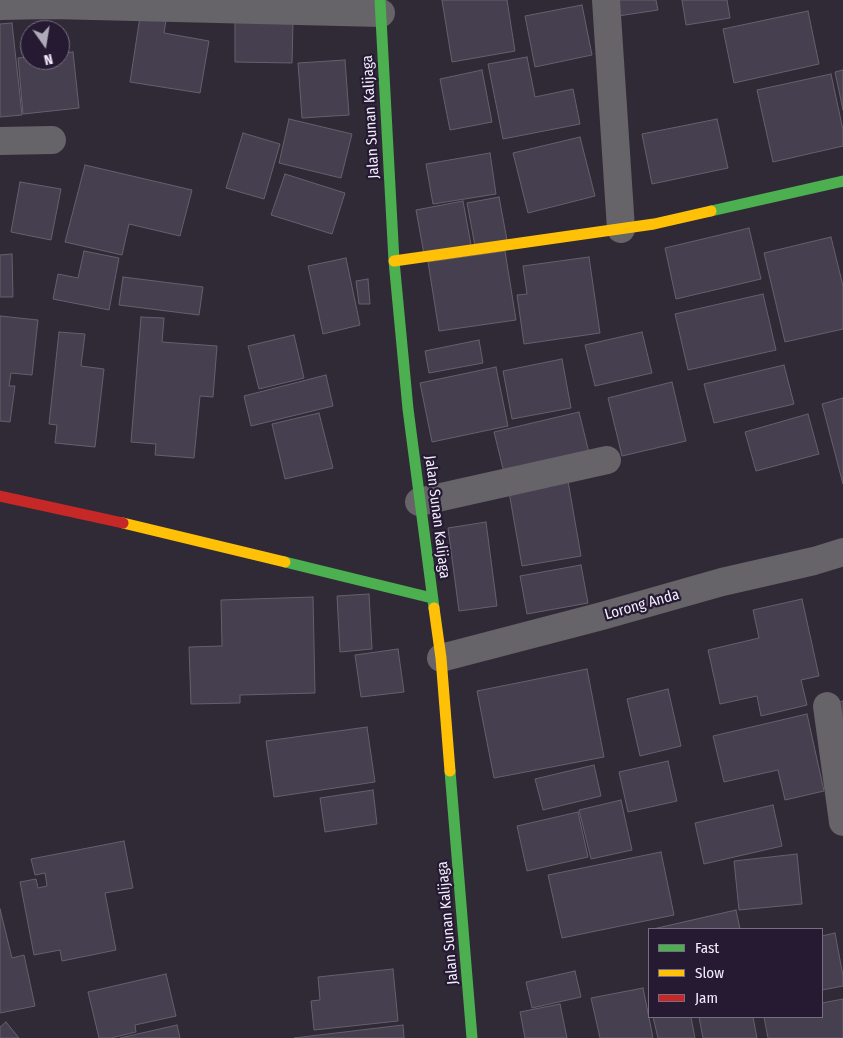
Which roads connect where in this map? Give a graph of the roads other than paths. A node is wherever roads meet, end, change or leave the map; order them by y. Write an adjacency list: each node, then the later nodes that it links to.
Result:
1 (606, 0): 7 (street)
2 (0, 6): 3 (street)
3 (380, 7): 8 (street, Jalan Sunan Kalijaga)
4 (52, 140): 5 (street)
5 (0, 141)
6 (843, 181): 7 (street)
7 (621, 229): 8 (street)
8 (394, 261): 11 (street, Jalan Sunan Kalijaga)
9 (607, 460): 11 (street)
10 (0, 496): 13 (street)
11 (419, 502): 13 (street, Jalan Sunan Kalijaga)
12 (843, 552): 14 (street, Lorong Anda)
13 (432, 598): 14 (street, Jalan Sunan Kalijaga)
14 (441, 658): 17 (street, Jalan Sunan Kalijaga)
15 (828, 706): 16 (street)
16 (843, 822)
17 (472, 1038)

